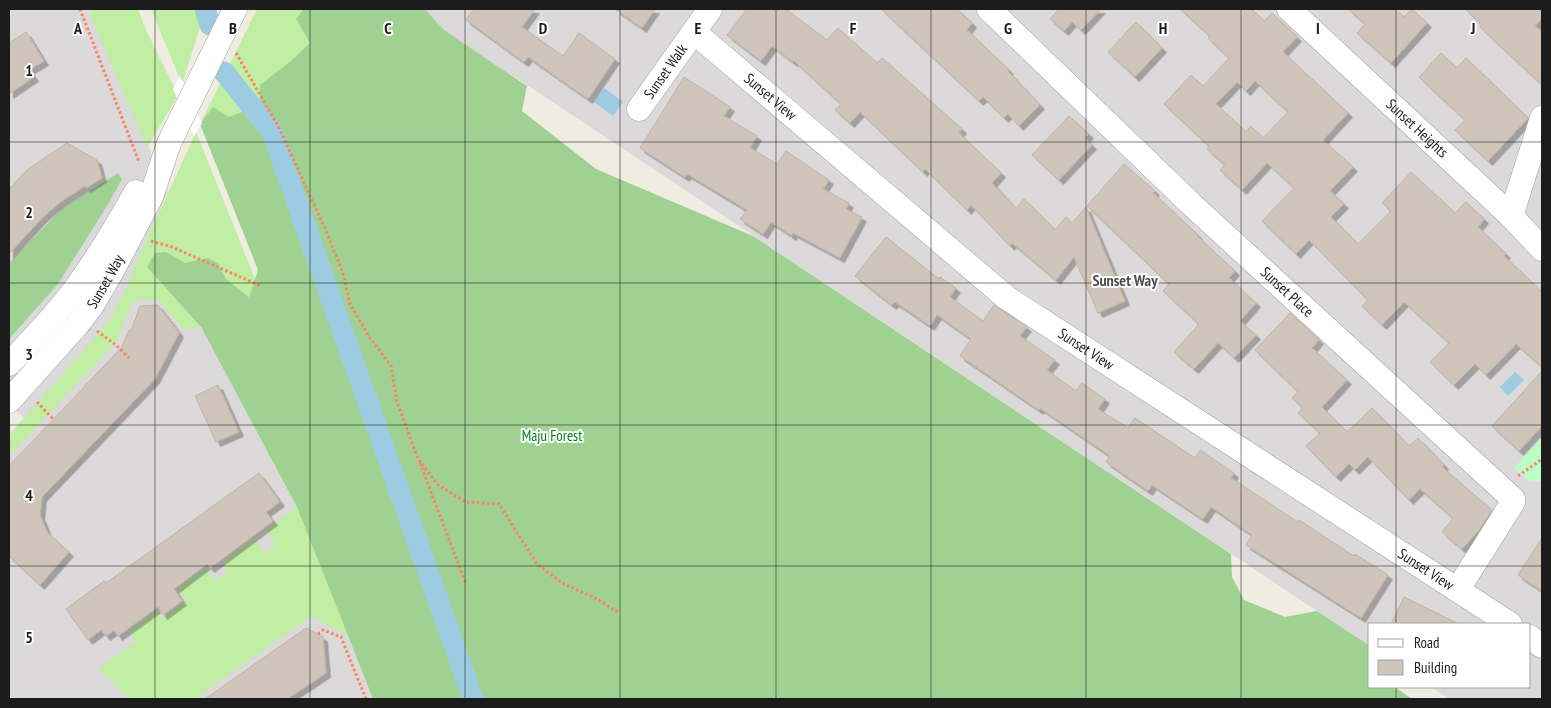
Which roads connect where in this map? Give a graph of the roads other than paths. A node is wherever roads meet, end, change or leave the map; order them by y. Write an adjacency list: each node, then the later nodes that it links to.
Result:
1 (235, 9): 8 (street, Sunset Way)
2 (710, 9): 5 (street, Sunset Walk)
3 (989, 9): 13 (street, Sunset Place)
4 (1289, 9): 9 (street, Sunset Heights)
5 (694, 32): 6 (street, Sunset Walk); 13 (street, Sunset View)
6 (639, 109)
7 (1542, 118): 9 (street)
8 (169, 143): 11 (street, Sunset Way); 12 (street, Sunset Way)
9 (1510, 216): 10 (street, Sunset Heights)
10 (1542, 249)
11 (9, 364)
12 (9, 401)
13 (1458, 589): 14 (street, Sunset View)
14 (1509, 623)
15 (1531, 638): 16 (street)
16 (1542, 646)

